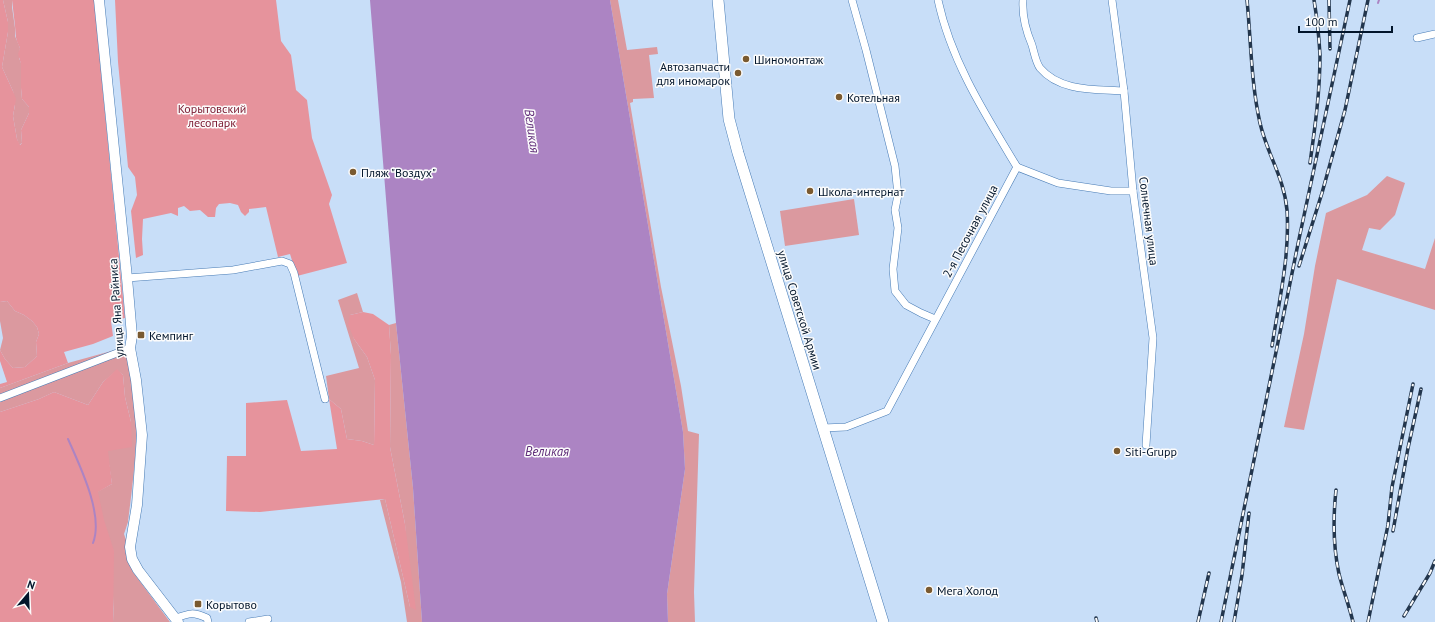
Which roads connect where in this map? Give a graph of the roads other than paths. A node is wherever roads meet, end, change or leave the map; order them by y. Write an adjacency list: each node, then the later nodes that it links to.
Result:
1 (99, 0): 12 (street, улица Яна Райниса)
2 (718, 0): 17 (main road, улица Советской Армии)
3 (852, 0): 13 (street)
4 (938, 0): 10 (street)
5 (1023, 0): 9 (street)
6 (1112, 0): 9 (street, Солнечная улица)
7 (1435, 34): 8 (street)
8 (1417, 38)
9 (1124, 91): 11 (street, Солнечная улица)
10 (1017, 167): 11 (street); 13 (street, 2-я Песочная улица)
11 (1133, 191): 18 (street, Солнечная улица)
12 (127, 278): 14 (street, улица Яна Райниса); 16 (street)
13 (935, 319): 17 (street, 2-я Песочная улица)
14 (130, 348): 15 (street); 20 (street, улица Яна Райниса)
15 (0, 398)
16 (325, 399)
17 (823, 428): 23 (main road, улица Советской Армии)
18 (1146, 445)
19 (268, 619): 22 (street)
20 (177, 620): 21 (street)
21 (208, 622)
22 (249, 622)
23 (883, 622)

